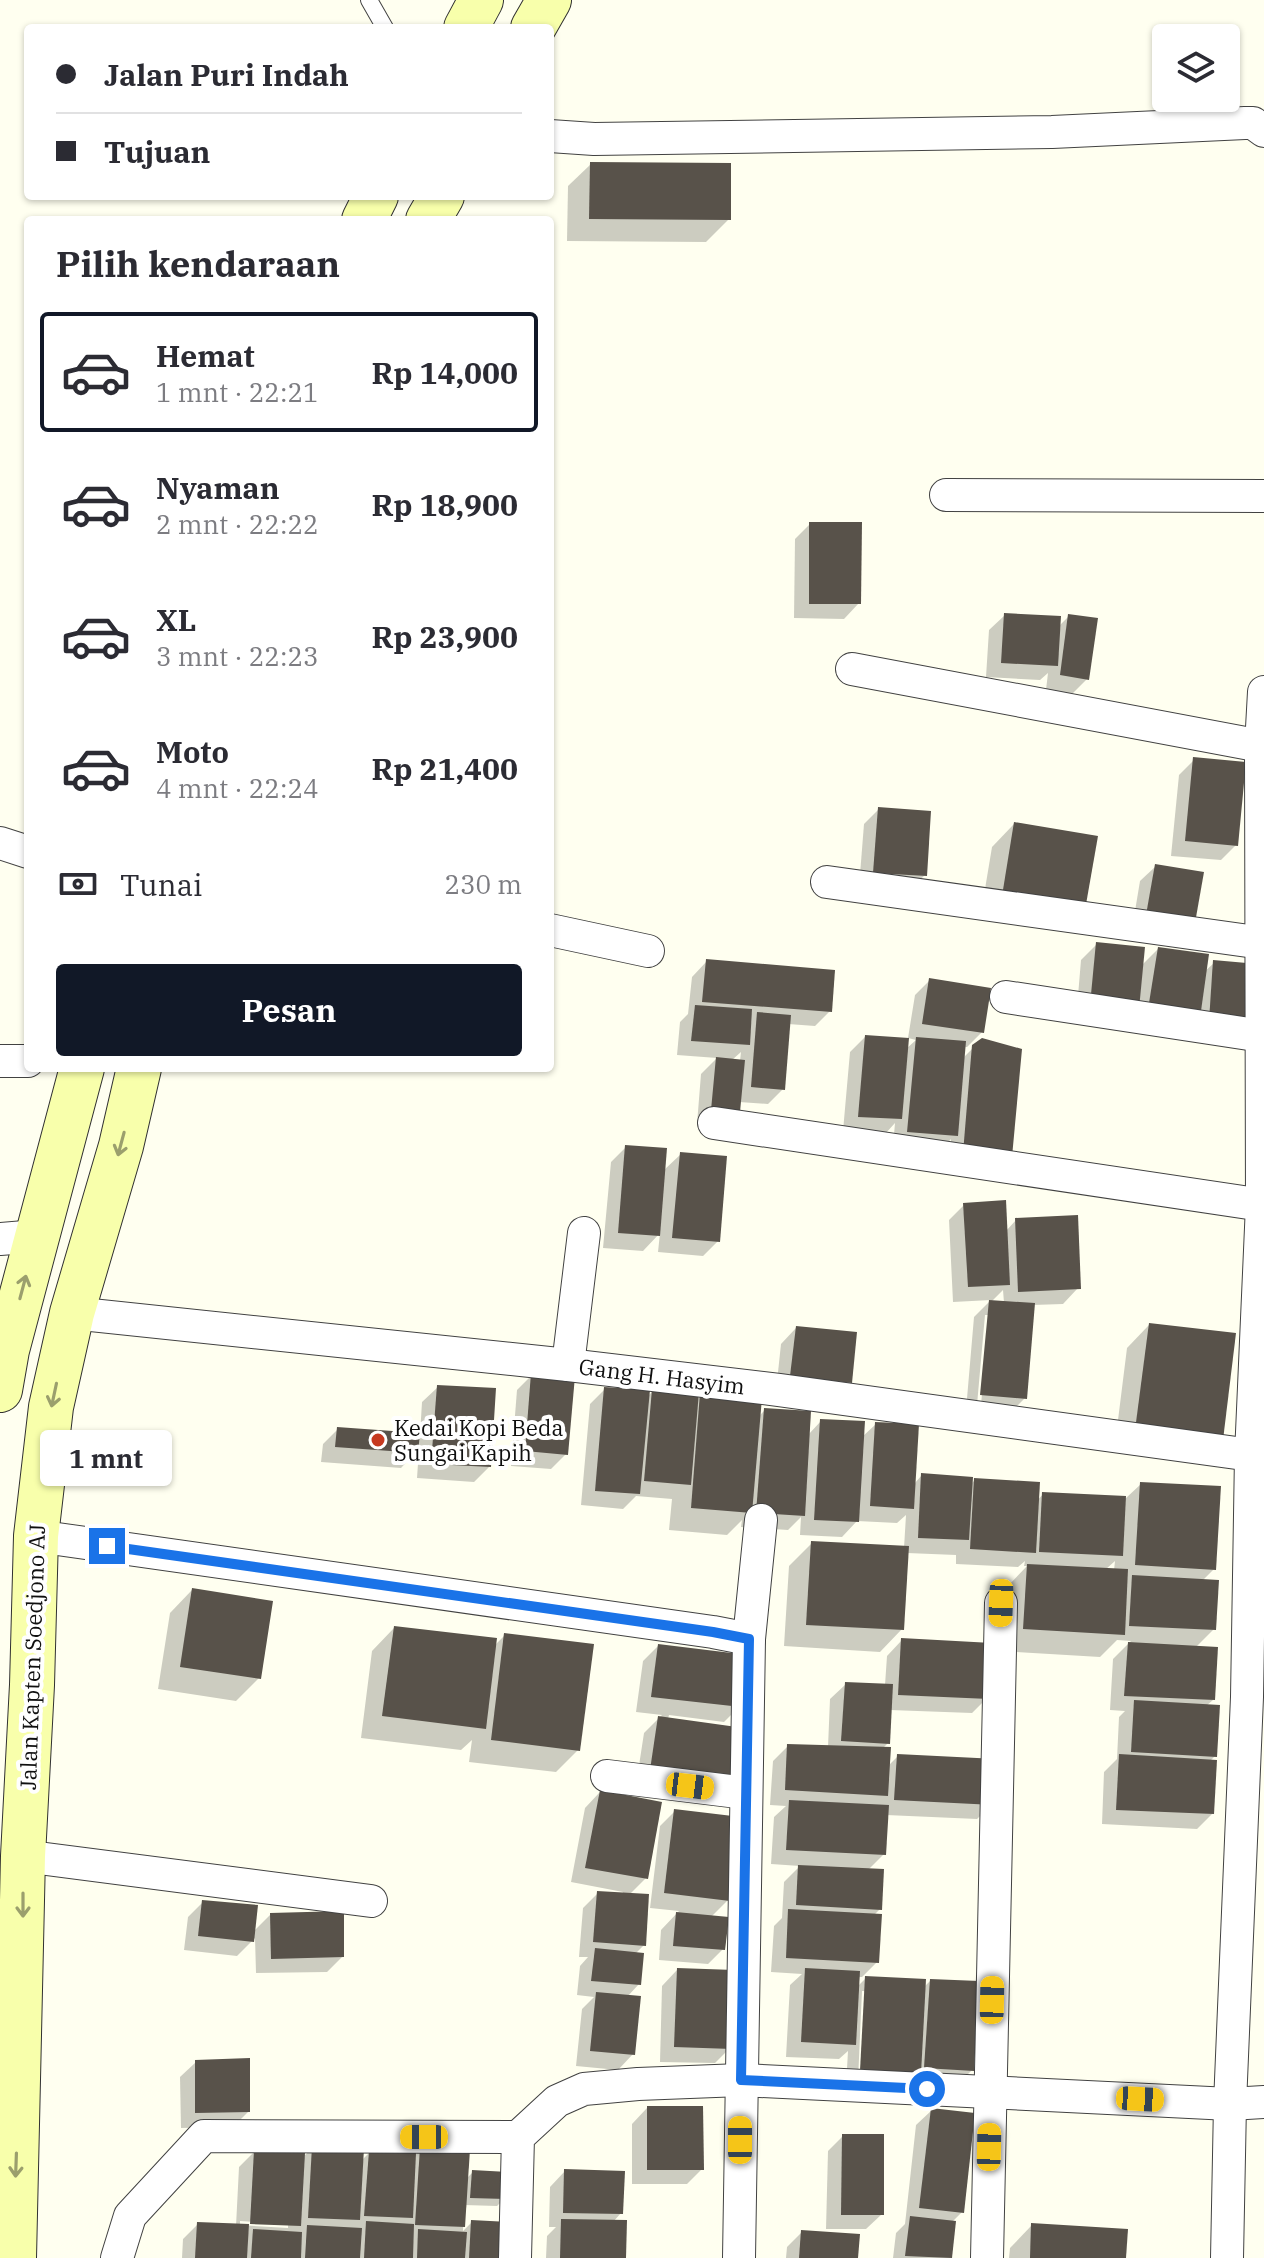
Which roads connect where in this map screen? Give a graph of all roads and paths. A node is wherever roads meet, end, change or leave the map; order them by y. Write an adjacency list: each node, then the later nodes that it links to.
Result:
1 (369, 0): 4 (lane)
2 (481, 0): 5 (main road)
3 (549, 0): 6 (main road)
4 (383, 24)
5 (468, 24)
6 (535, 24)
7 (1264, 131): 8 (street)
8 (554, 136)
9 (946, 495): 10 (street)
10 (1264, 496)
11 (852, 669): 13 (street)
12 (1264, 692): 13 (street)
13 (1261, 746): 18 (street)
14 (0, 843): 15 (street)
15 (24, 851)
16 (827, 882): 18 (street)
17 (554, 931): 19 (street)
18 (1262, 943): 21 (street)
19 (648, 951)
20 (1006, 997): 21 (street)
21 (1262, 1036): 27 (street)
22 (0, 1061): 23 (street)
23 (24, 1061)
24 (80, 1072): 29 (main road)
25 (138, 1072): 30 (main road, Jalan Kapten Soedjono AJ, one-way to 30)
26 (714, 1123): 27 (street)
27 (1262, 1205): 33 (street)
28 (584, 1233): 31 (street)
29 (18, 1238): 32 (main road, one-way to 29)
30 (72, 1313): 31 (street, Gang H. Hasyim); 35 (main road, Jalan Kapten Soedjono AJ, one-way to 35)
31 (568, 1365): 33 (street, Gang H. Hasyim)
32 (0, 1390)
33 (1251, 1455): 38 (street)
34 (761, 1520): 37 (street)
35 (36, 1536): 37 (street); 42 (main road, Jalan Kapten Soedjono AJ)
36 (1001, 1603): 45 (street)
37 (749, 1639): 40 (street)
38 (1255, 1698): 41 (street)
39 (607, 1776): 40 (street)
40 (746, 1793): 44 (street)
41 (1253, 1822): 47 (street)
42 (23, 1856): 43 (street); 49 (main road, Jalan Kapten Soedjono AJ, one-way to 49)
43 (371, 1901)
44 (741, 2080): 45 (street); 48 (street); 52 (street)
45 (990, 2092): 47 (street); 53 (street)
46 (1264, 2102): 47 (street)
47 (1230, 2104): 54 (street)
48 (518, 2137): 50 (street); 51 (street)
49 (14, 2258)
50 (117, 2258)
51 (515, 2258)
52 (739, 2258)
53 (987, 2258)
54 (1227, 2258)

